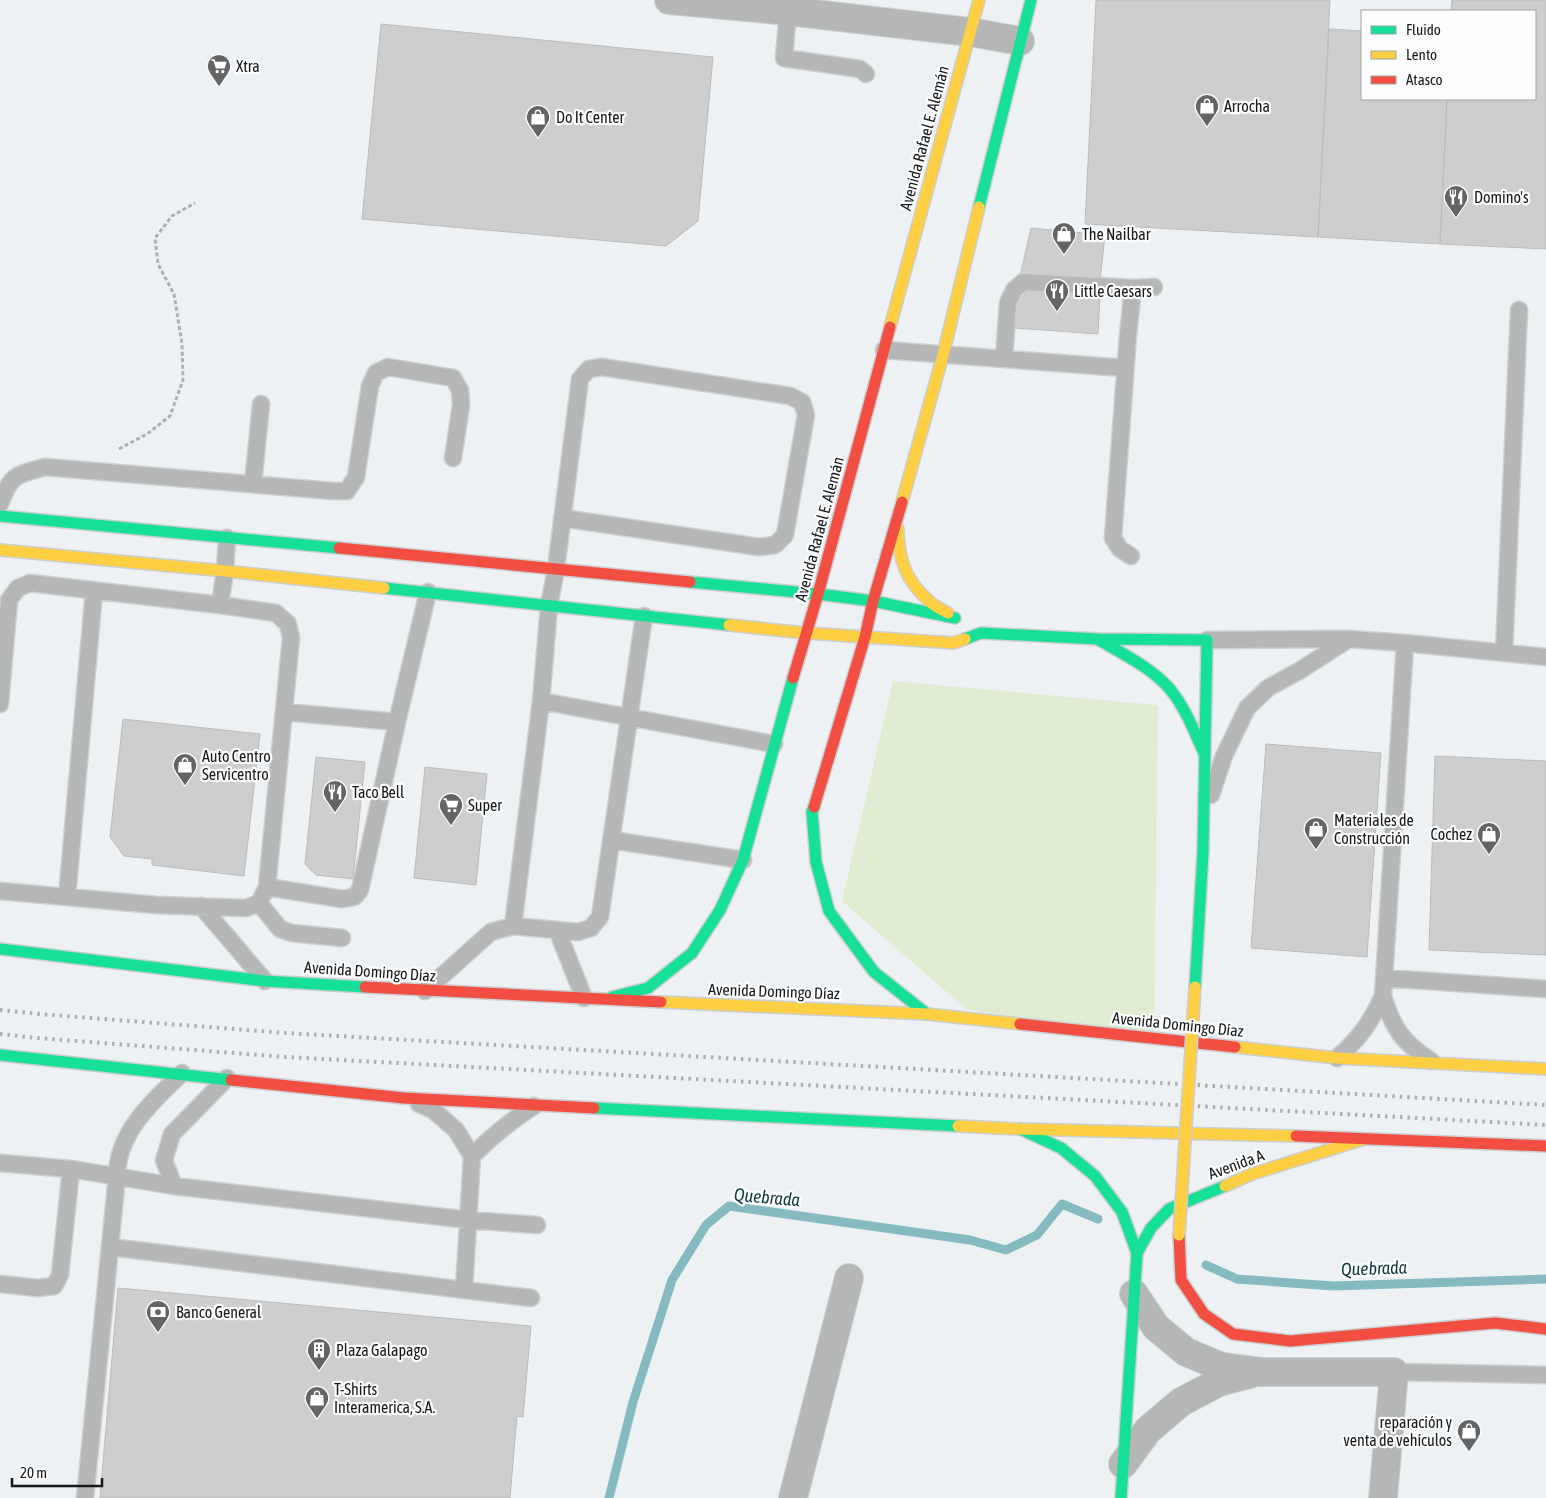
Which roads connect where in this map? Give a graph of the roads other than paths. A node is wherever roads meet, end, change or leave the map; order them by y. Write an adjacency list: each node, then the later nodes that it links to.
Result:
1 (669, 0): 4 (street)
2 (979, 0): 5 (main road, Avenida Rafael E. Alemán)
3 (1031, 0): 6 (main road)
4 (788, 11): 5 (street); 7 (lane)
5 (970, 32): 6 (street); 11 (main road, Avenida Rafael E. Alemán)
6 (1020, 41): 12 (main road)
7 (866, 74)
8 (1154, 287): 9 (lane)
9 (1133, 288): 13 (lane); 14 (lane)
10 (1519, 310): 42 (lane)
11 (884, 350): 12 (lane); 29 (main road, Avenida Rafael E. Alemán)
12 (943, 355): 13 (lane); 19 (main road)
13 (1004, 359): 14 (lane)
14 (1126, 368): 24 (lane)
15 (262, 404): 17 (lane)
16 (452, 458): 17 (lane)
17 (253, 484): 18 (lane)
18 (0, 504)
19 (899, 514): 30 (main road); 34 (main road)
20 (0, 516): 22 (main road)
21 (562, 518): 21 (lane); 25 (lane)
22 (227, 538): 25 (main road); 26 (lane)
23 (0, 550): 26 (main road)
24 (1131, 556)
25 (556, 569): 29 (main road); 32 (lane)
26 (225, 571): 28 (main road); 31 (lane)
27 (94, 591): 31 (lane); 45 (lane); 56 (lane)
28 (428, 592): 32 (main road); 48 (lane)
29 (818, 594): 30 (main road); 36 (main road, Avenida Rafael E. Alemán)
30 (873, 601): 34 (main road); 37 (main road)
31 (220, 605): 46 (lane)
32 (549, 606): 33 (main road); 44 (lane)
33 (644, 616): 36 (main road); 47 (lane)
34 (955, 618): 35 (main road)
35 (982, 632): 37 (main road); 38 (main road)
36 (806, 633): 37 (main road); 49 (main road, Avenida Rafael E. Alemán)
37 (865, 637): 69 (main road)
38 (1098, 639): 40 (main road); 50 (main road)
39 (1349, 639): 40 (lane); 41 (lane); 51 (lane)
40 (1207, 640): 50 (main road)
41 (1405, 643): 42 (lane); 63 (lane)
42 (1504, 653): 43 (lane)
43 (1546, 657)
44 (542, 701): 47 (lane); 59 (lane)
45 (0, 704)
46 (284, 712): 48 (lane); 54 (lane)
47 (629, 717): 49 (lane); 52 (lane)
48 (397, 722): 54 (lane)
49 (774, 744): 53 (main road, Avenida Rafael E. Alemán)
50 (1204, 753): 51 (main road)
51 (1204, 819): 95 (main road, bridge)
52 (611, 840): 53 (lane); 60 (lane)
53 (743, 860): 68 (main road, Avenida Rafael E. Alemán)
54 (267, 887): 57 (lane)
55 (0, 891): 56 (lane)
56 (67, 896): 58 (lane)
57 (259, 903): 58 (lane); 61 (lane)
58 (201, 906): 64 (lane)
59 (513, 926): 60 (lane); 66 (lane)
60 (557, 930): 68 (lane)
61 (342, 938)
62 (0, 949): 64 (main road, Avenida Domingo Díaz)
63 (1384, 978): 65 (lane); 67 (lane)
64 (265, 981): 66 (main road, Avenida Domingo Díaz)
65 (1546, 989)
66 (425, 992): 68 (main road, Avenida Domingo Díaz)
67 (1383, 996): 71 (lane); 72 (lane)
68 (591, 999): 69 (main road, Avenida Domingo Díaz)
69 (926, 1014): 71 (main road, Avenida Domingo Díaz)
70 (0, 1056): 74 (main road)
71 (1337, 1058): 72 (main road, Avenida Domingo Díaz)
72 (1433, 1062): 73 (main road, Avenida Domingo Díaz)
73 (1546, 1068)
74 (182, 1073): 75 (main road); 84 (lane)
75 (227, 1078): 76 (main road); 85 (lane)
76 (404, 1098): 77 (main road); 81 (lane)
77 (538, 1104): 78 (main road); 81 (lane)
78 (1020, 1129): 79 (main road); 89 (main road, Avenida A)
79 (1368, 1138): 80 (main road); 89 (main road, Avenida A)
80 (1546, 1146)
81 (472, 1156): 86 (lane)
82 (0, 1163): 83 (lane)
83 (71, 1169): 84 (lane); 91 (lane)
84 (117, 1176): 85 (lane); 88 (lane)
85 (174, 1186): 86 (lane)
86 (469, 1220): 87 (lane); 92 (lane)
87 (537, 1225)
88 (110, 1247): 92 (lane); 100 (lane)
89 (1137, 1253): 93 (main road, Avenida A)
90 (849, 1278): 101 (street)
91 (0, 1284)
92 (464, 1290): 94 (lane)
93 (1134, 1294): 96 (street); 99 (main road, Avenida A)
94 (531, 1298)
95 (1546, 1329)
96 (1261, 1372): 97 (street); 99 (street)
97 (1394, 1372): 98 (lane); 103 (street)
98 (1546, 1375)
99 (1123, 1464): 102 (main road, Avenida A)
100 (85, 1498)
101 (793, 1498)
102 (1121, 1498)
103 (1382, 1498)

